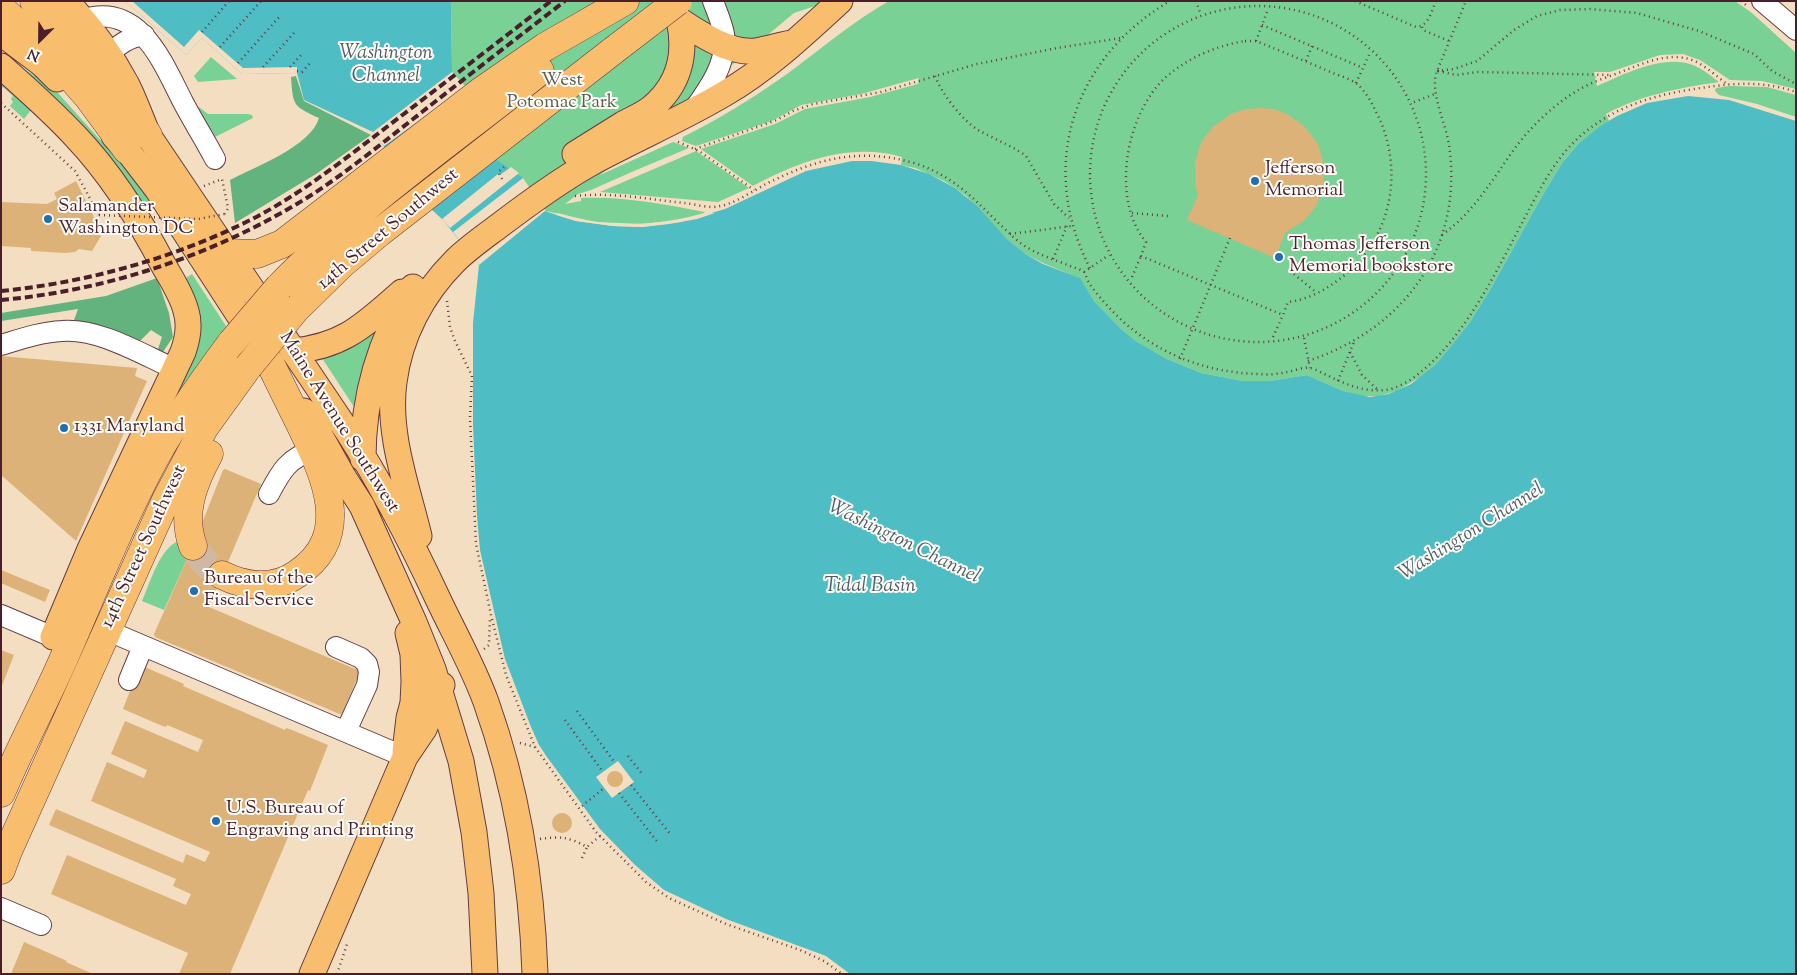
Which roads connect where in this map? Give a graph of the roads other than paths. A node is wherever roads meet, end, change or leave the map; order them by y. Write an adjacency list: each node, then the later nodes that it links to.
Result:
1 (34, 1): 21 (highway)
2 (66, 1): 10 (main road, Maine Avenue Southwest)
3 (626, 1): 23 (highway)
4 (713, 1): 15 (street)
5 (840, 1): 14 (main road)
6 (1762, 1): 11 (street)
7 (1, 8): 21 (highway)
8 (679, 11): 15 (main road); 24 (main road); 29 (highway, 14th Street Southwest, bridge)
9 (107, 15): 10 (street); 13 (street); 17 (street)
10 (82, 20): 17 (main road, Maine Avenue Southwest)
11 (1796, 30)
12 (1, 33): 19 (main road, Maine Avenue Southwest)
13 (144, 35): 17 (street); 22 (street)
14 (796, 42): 15 (main road); 20 (main road)
15 (724, 44): 20 (street)
16 (1, 46): 19 (main road)
17 (114, 50): 21 (main road, Maine Avenue Southwest)
18 (1, 66): 30 (main road)
19 (76, 97): 21 (main road, Maine Avenue Southwest)
20 (691, 113): 24 (main road)
21 (138, 142): 26 (main road, Maine Avenue Southwest); 29 (main road, Maine Avenue Southwest)
22 (215, 159)
23 (397, 169): 26 (highway); 48 (highway, 14th Street Southwest, bridge)
24 (534, 191): 25 (main road)
25 (463, 246): 27 (main road); 37 (main road)
26 (227, 253): 29 (main road, Maine Avenue Southwest)
27 (419, 278): 29 (main road); 32 (main road)
28 (1, 345): 30 (street)
29 (271, 360): 31 (highway); 32 (main road, Maine Avenue Southwest); 34 (main road, Maine Avenue Southwest); 35 (highway); 40 (highway, 14th Street Southwest)
30 (175, 369): 42 (main road)
31 (314, 451): 33 (street); 36 (highway)
32 (363, 454): 34 (main road); 37 (main road, Maine Avenue Southwest)
33 (269, 494)
34 (362, 506): 38 (main road, Maine Avenue Southwest)
35 (193, 546)
36 (222, 575)
37 (429, 580): 41 (main road, Maine Avenue Southwest)
38 (400, 591): 46 (main road, Maine Avenue Southwest); 49 (main road)
39 (1, 616): 42 (street)
40 (106, 630): 43 (street); 51 (highway, 14th Street Southwest)
41 (453, 630): 46 (main road); 56 (main road, Maine Avenue Southwest)
42 (53, 637): 48 (highway)
43 (143, 646): 45 (street); 47 (street)
44 (336, 647): 47 (street)
45 (128, 680)
46 (440, 691): 49 (main road); 55 (main road, Maine Avenue Southwest)
47 (346, 732): 49 (street)
48 (18, 752): 50 (highway, 14th Street Southwest)
49 (405, 757): 54 (main road)
50 (1, 793)
51 (1, 870)
52 (1, 908): 53 (street)
53 (41, 925)
54 (312, 974)
55 (485, 974)
56 (535, 974)

